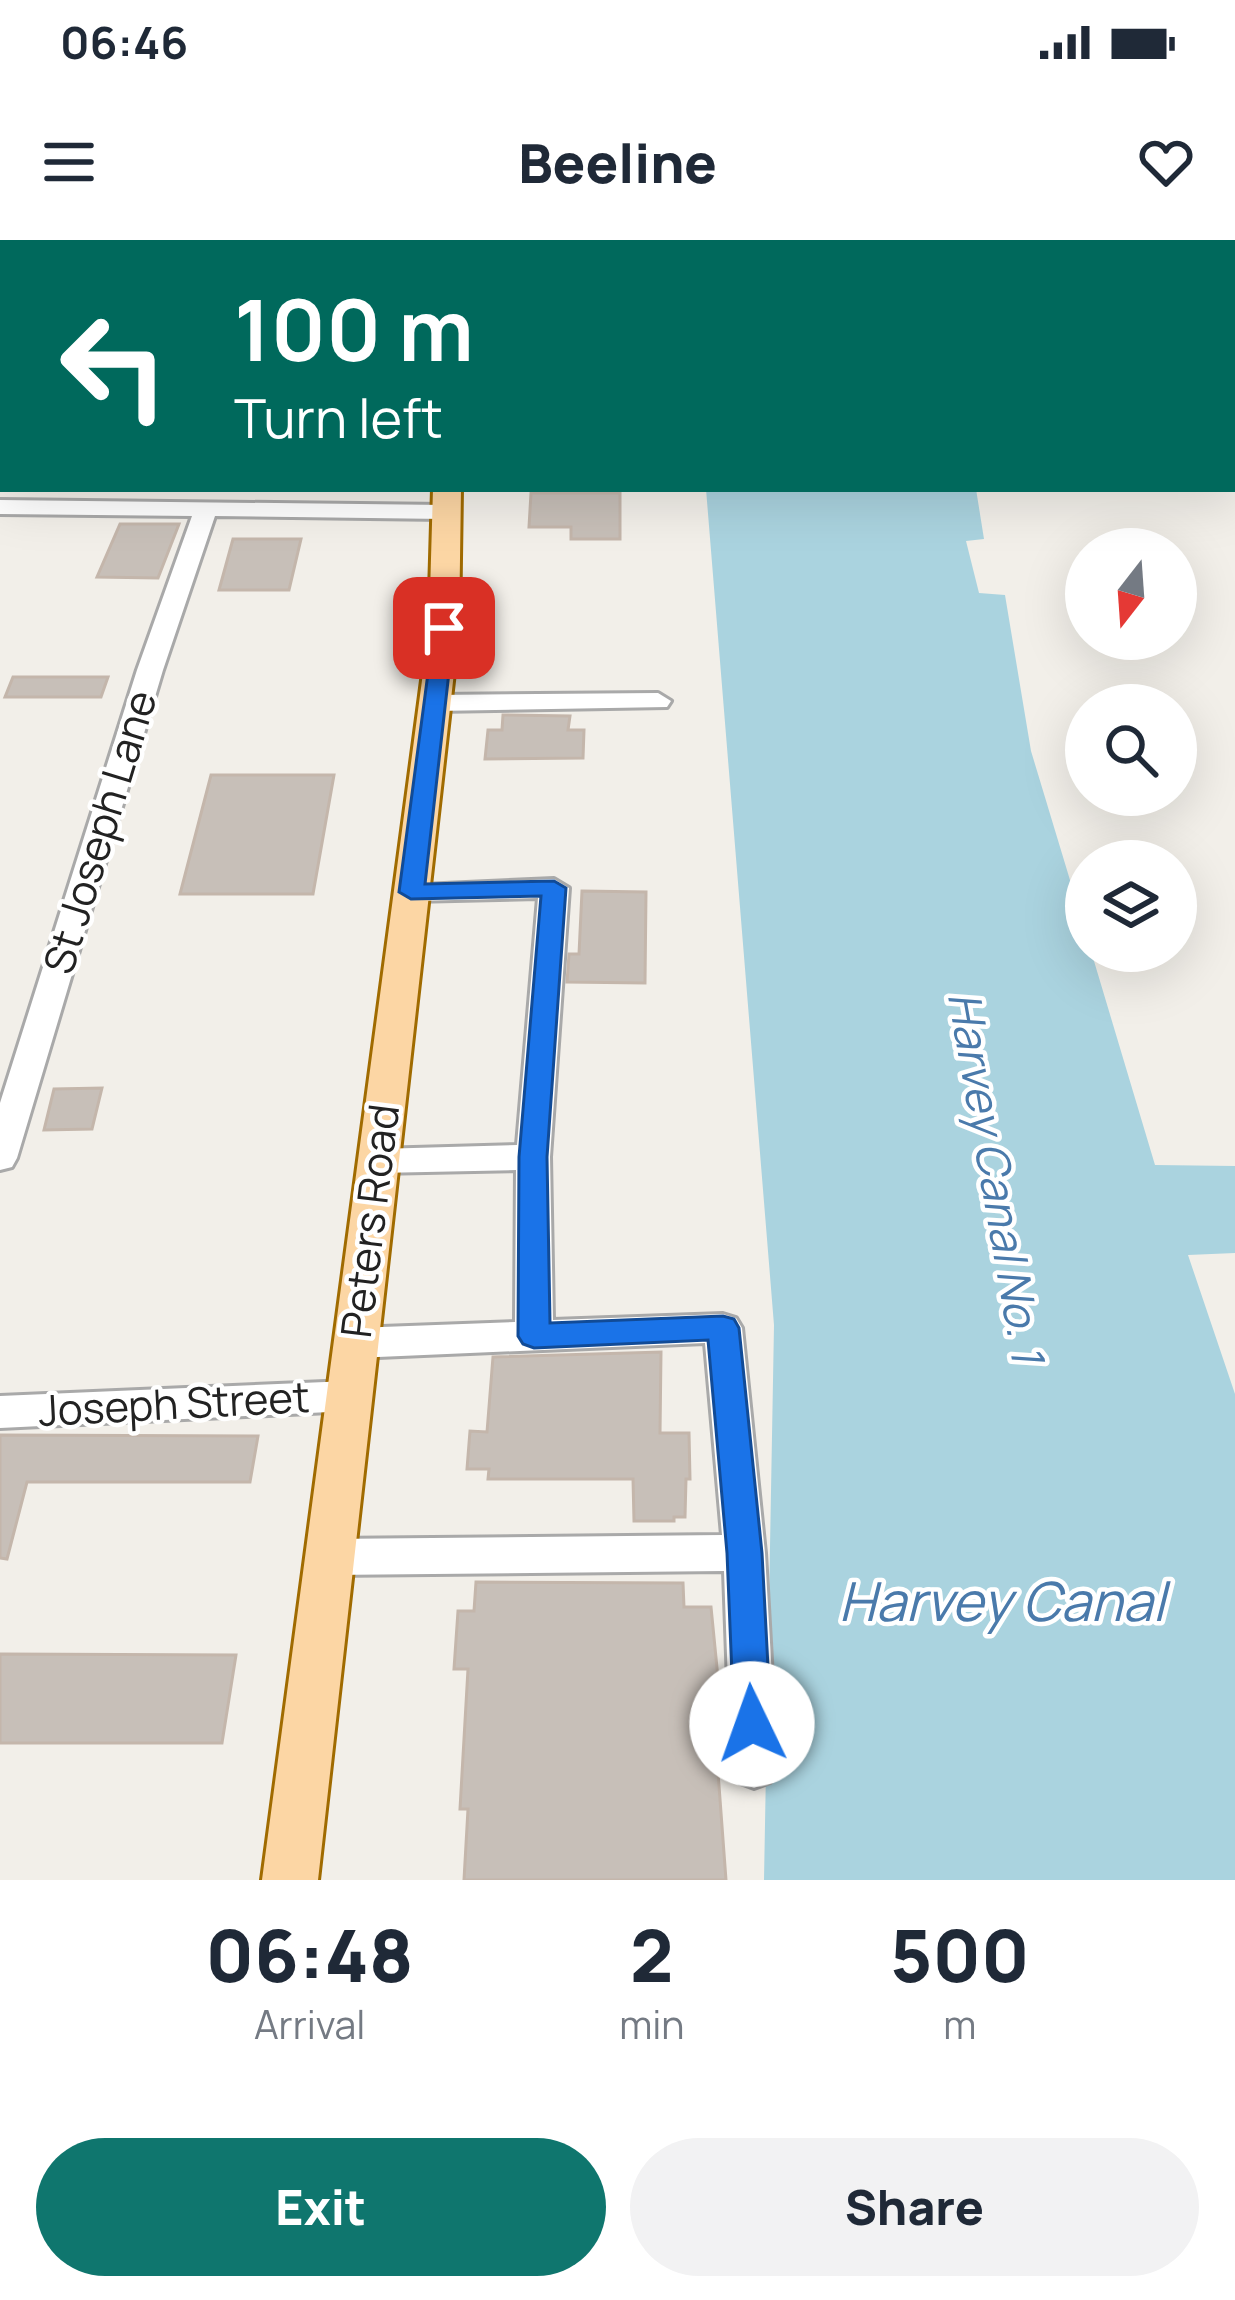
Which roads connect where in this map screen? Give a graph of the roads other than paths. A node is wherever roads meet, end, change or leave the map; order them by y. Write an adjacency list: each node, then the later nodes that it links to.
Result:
1 (465, 492): 6 (main road, Peters Road)
2 (129, 499): 4 (street); 5 (street)
3 (446, 500): 5 (street); 6 (main road, Peters Road)
4 (0, 507)
5 (206, 509): 10 (street, St Joseph Lane)
6 (448, 562): 8 (main road, Peters Road)
7 (658, 701): 8 (street)
8 (435, 704): 9 (main road, Peters Road)
9 (411, 892): 11 (street); 12 (main road, Peters Road)
10 (0, 1157)
11 (533, 1157): 12 (street); 13 (street)
12 (378, 1162): 14 (main road, Peters Road)
13 (534, 1336): 14 (street); 17 (street)
14 (355, 1343): 15 (main road, Peters Road)
15 (349, 1396): 16 (street, Joseph Street); 18 (main road, Peters Road)
16 (0, 1412)
17 (744, 1553): 18 (street); 19 (street)
18 (329, 1557): 20 (main road, Peters Road)
19 (754, 1767)
20 (290, 1880)

